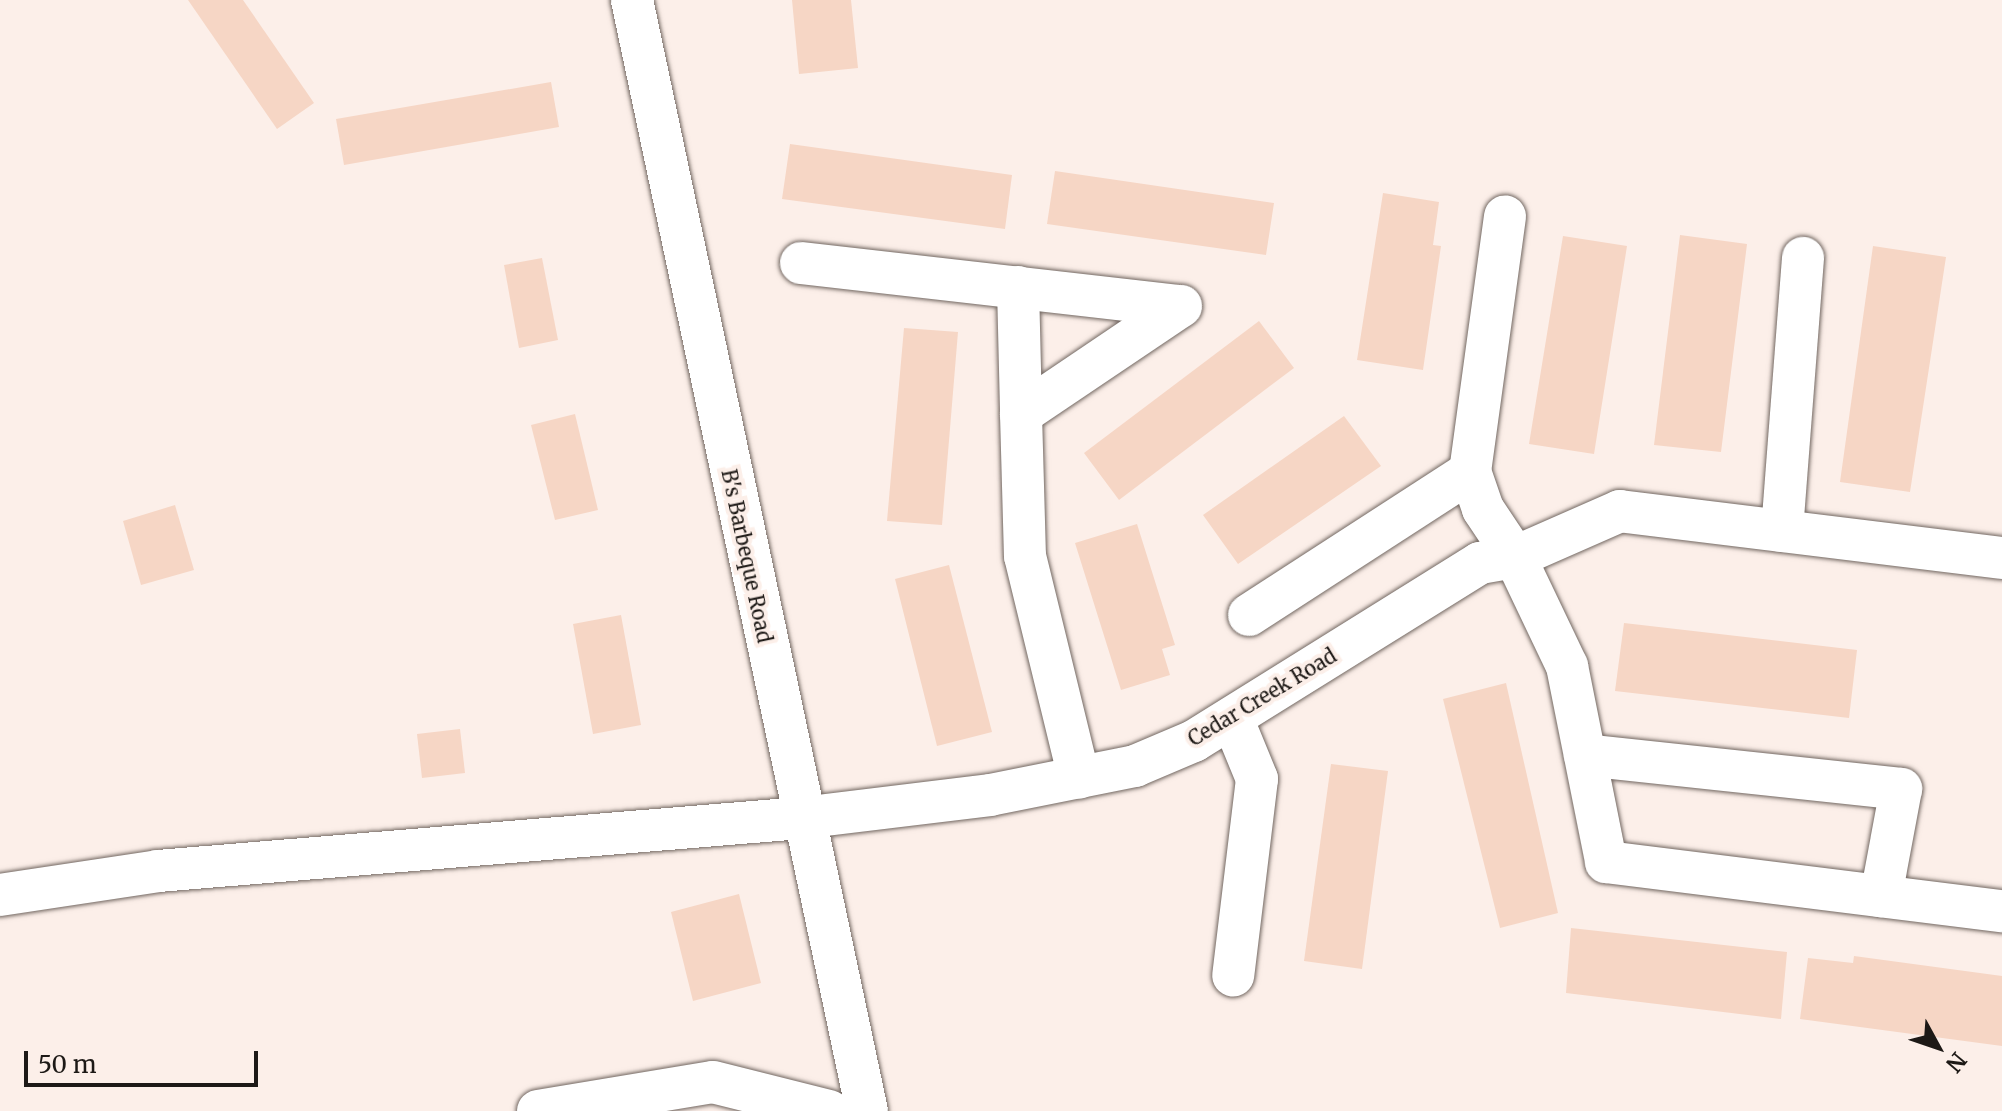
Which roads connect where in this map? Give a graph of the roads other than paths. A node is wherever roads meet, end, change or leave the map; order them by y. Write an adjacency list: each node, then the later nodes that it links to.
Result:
1 (632, 0): 15 (street, B's Barbeque Road)
2 (1505, 216): 7 (street)
3 (1803, 258): 8 (street)
4 (801, 263): 5 (street)
5 (1018, 287): 6 (street); 6 (street)
6 (1021, 414): 14 (street)
7 (1470, 472): 9 (street); 11 (street)
8 (1782, 531): 9 (street, Cedar Creek Road); 10 (street, Cedar Creek Road)
9 (1515, 557): 12 (street, Cedar Creek Road); 13 (street)
10 (2002, 558)
11 (1249, 615)
12 (1232, 718): 14 (street, Cedar Creek Road); 19 (street)
13 (1585, 755): 17 (street); 17 (street)
14 (1079, 777): 15 (street, Cedar Creek Road)
15 (801, 818): 16 (street, Cedar Creek Road); 22 (street, B's Barbeque Road)
16 (0, 895)
17 (1881, 896): 18 (street)
18 (2002, 911)
19 (1233, 976)
20 (538, 1111): 21 (street)
21 (829, 1111)
22 (867, 1111)

